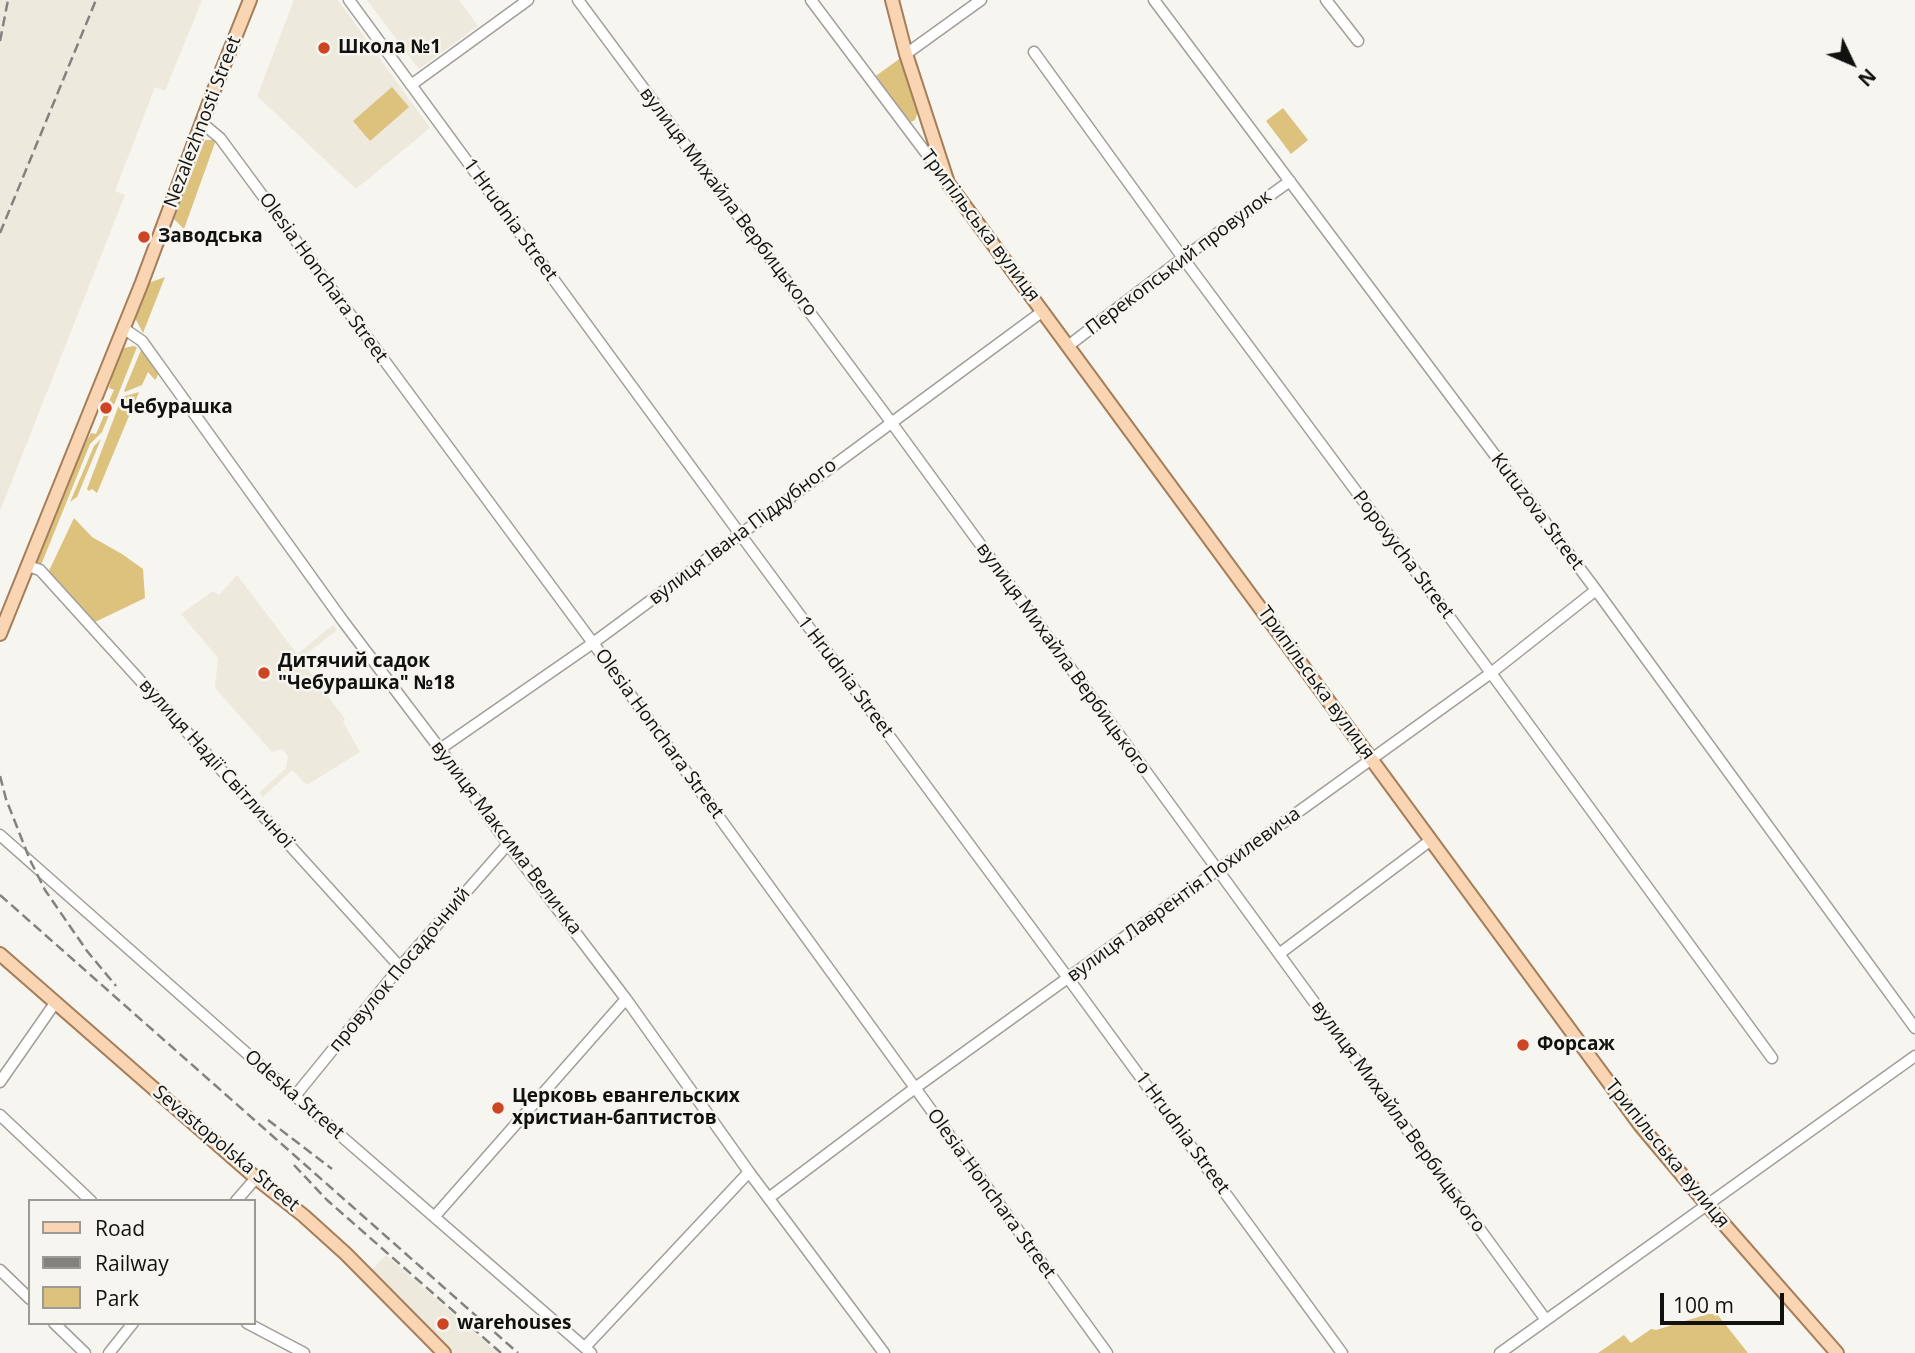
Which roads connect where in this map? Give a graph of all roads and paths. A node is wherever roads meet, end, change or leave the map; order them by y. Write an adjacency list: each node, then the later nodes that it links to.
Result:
1 (250, 0): 14 (main road, Nezalezhnosti Street)
2 (349, 0): 13 (street, 1 Hrudnia Street)
3 (527, 0): 13 (street)
4 (578, 0): 21 (street, вулиця Михайла Вербицького)
5 (810, 0): 16 (street, Трипільська вулиця)
6 (892, 0): 12 (main road)
7 (981, 0): 12 (street)
8 (1154, 0): 15 (street, Kutuzova Street)
9 (1326, 0): 10 (street)
10 (1358, 41)
11 (1034, 51): 17 (street, Popovycha Street)
12 (906, 54): 16 (main road)
13 (411, 85): 22 (street, 1 Hrudnia Street)
14 (202, 123): 19 (main road, Nezalezhnosti Street); 26 (street, Olesia Honchara Street)
15 (1290, 181): 17 (street, Перекопський провулок); 24 (street, Kutuzova Street)
16 (948, 183): 18 (main road, Трипільська вулиця)
17 (1183, 258): 20 (street, Перекопський провулок); 27 (street, Popovycha Street)
18 (1043, 310): 20 (main road, Трипільська вулиця); 21 (street, вулиця Івана Піддубного)
19 (123, 328): 23 (main road, Nezalezhnosti Street); 28 (street, вулиця Максима Величка)
20 (1068, 345): 29 (main road, Трипільська вулиця)
21 (891, 422): 22 (street, вулиця Івана Піддубного); 33 (street, вулиця Михайла Вербицького)
22 (740, 534): 26 (street, вулиця Івана Піддубного); 37 (street, 1 Hrudnia Street)
23 (27, 565): 25 (main road, Nezalezhnosti Street); 36 (street, вулиця Надії Світличної)
24 (1596, 590): 27 (street, вулиця Лаврентія Похилевича); 40 (street, Kutuzova Street)
25 (0, 634)
26 (593, 643): 28 (street, вулиця Івана Піддубного); 44 (street, Olesia Honchara Street)
27 (1491, 673): 29 (street, вулиця Лаврентія Похилевича); 42 (street, Popovycha Street)
28 (440, 749): 32 (street, вулиця Максима Величка)
29 (1373, 759): 31 (main road, Трипільська вулиця); 33 (street, вулиця Лаврентія Похилевича)
30 (0, 835): 45 (street, Odeska Street)
31 (1431, 840): 35 (street); 52 (main road, Трипільська вулиця)
32 (508, 845): 36 (street, провулок Посадочний); 38 (street, вулиця Максима Величка)
33 (1217, 871): 35 (street, вулиця Михайла Вербицького); 37 (street, вулиця Лаврентія Похилевича)
34 (0, 954): 39 (main road, Sevastopolska Street)
35 (1279, 954): 56 (street, вулиця Михайла Вербицького)
36 (400, 967): 45 (street, провулок Посадочний)
37 (1068, 978): 44 (street, вулиця Лаврентія Похилевича); 67 (street, 1 Hrudnia Street)
38 (626, 999): 47 (street, вулиця Максима Величка); 53 (street)
39 (55, 1003): 43 (street); 48 (main road, Sevastopolska Street)
40 (1915, 1028)
41 (1915, 1056): 52 (street)
42 (1772, 1058)
43 (0, 1082)
44 (915, 1088): 49 (street, вулиця Лаврентія Похилевича); 66 (street, Olesia Honchara Street)
45 (295, 1096): 53 (street, Odeska Street)
46 (0, 1115): 50 (street)
47 (749, 1172): 49 (street, вулиця Максима Величка); 60 (street)
48 (256, 1178): 51 (street); 64 (main road, Sevastopolska Street)
49 (770, 1198): 65 (street, вулиця Максима Величка)
50 (89, 1199)
51 (238, 1199)
52 (1707, 1206): 56 (street); 69 (main road, Трипільська вулиця)
53 (435, 1216): 60 (street, Odeska Street)
54 (0, 1270): 55 (street)
55 (28, 1297)
56 (1546, 1320): 68 (street)
57 (56, 1325): 61 (street)
58 (131, 1325): 62 (street)
59 (251, 1325): 63 (street)
60 (588, 1350)
61 (85, 1353)
62 (109, 1353)
63 (304, 1353)
64 (443, 1353)
65 (884, 1353)
66 (1107, 1353)
67 (1342, 1353)
68 (1500, 1353)
69 (1837, 1353)

